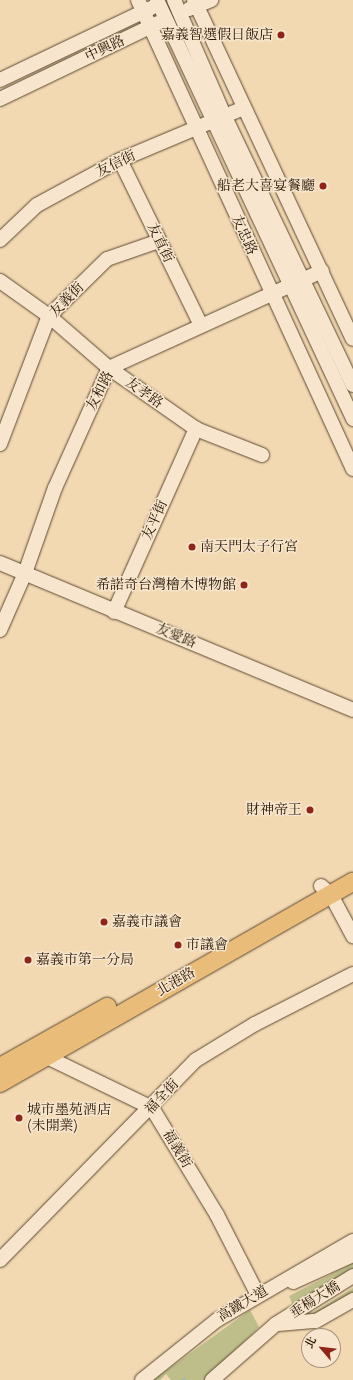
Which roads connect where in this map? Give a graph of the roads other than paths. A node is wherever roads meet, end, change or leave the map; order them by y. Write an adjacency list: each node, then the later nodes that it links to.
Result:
1 (211, 0): 3 (street, 中興路)
2 (161, 1): 4 (street, 中興路); 6 (street, 友忠路)
3 (195, 3): 5 (street, 中興路); 10 (street)
4 (141, 6): 7 (street, 友忠路); 8 (street, 中興路)
5 (177, 6): 6 (street, 中興路); 11 (street, 友忠路)
6 (166, 19): 7 (street, 中興路); 12 (street, 友忠路)
7 (150, 27): 9 (street, 中興路); 13 (street, 友忠路)
8 (0, 80)
9 (0, 99)
10 (244, 108): 11 (street, 友信街); 17 (street)
11 (224, 115): 12 (street, 友信街); 19 (street, 友忠路)
12 (211, 120): 13 (street, 友信街); 19 (street, 友忠路)
13 (197, 130): 14 (street, 友信街); 20 (street, 友忠路)
14 (120, 160): 15 (street, 友信街); 16 (street, 友直街)
15 (0, 240)
16 (159, 241): 21 (street, 友義街); 22 (street, 友直街)
17 (322, 270): 19 (street, 友和路); 23 (street)
18 (0, 281): 21 (street, 友孝路)
19 (298, 283): 20 (street, 友和路); 25 (street, 友忠路); 26 (street, 友忠路)
20 (271, 295): 22 (street, 友和路); 30 (street, 友忠路)
21 (49, 316): 24 (street, 友孝路); 28 (street, 友義街)
22 (201, 325): 24 (street, 友和路)
23 (353, 339)
24 (109, 368): 27 (street, 友孝路); 32 (street, 友和路)
25 (353, 385)
26 (353, 419)
27 (196, 429): 29 (street, 友孝路); 33 (street, 友平街)
28 (0, 444)
29 (262, 455)
30 (353, 469)
31 (0, 563): 32 (street, 友愛路)
32 (25, 573): 33 (street, 友愛路); 34 (street, 友和路)
33 (114, 612): 35 (street, 友愛路)
34 (0, 630)
35 (353, 710)
36 (353, 868): 38 (main road, 北港路)
37 (353, 882): 38 (main road, 北港路)
38 (326, 890): 39 (street); 41 (main road, 北港路); 42 (main road, 北港路)
39 (353, 936)
40 (353, 974): 44 (street, 福全街)
41 (45, 1056): 43 (main road, 北港路); 44 (street)
42 (0, 1067)
43 (0, 1083)
44 (152, 1108): 48 (street, 福全街); 52 (street, 福義街)
45 (353, 1241): 52 (street, 高鐵大道)
46 (353, 1248): 49 (street)
47 (353, 1255): 49 (street, 垂楊大橋)
48 (0, 1260)
49 (318, 1269): 52 (street, 垂楊大橋)
50 (353, 1276): 53 (street, 垂楊大橋)
51 (353, 1284): 53 (street)
52 (258, 1295): 56 (street, 高鐵大道)
53 (328, 1296): 55 (street, 垂楊大橋)
54 (353, 1300): 55 (street)
55 (276, 1324): 57 (street)
56 (142, 1380)
57 (212, 1380)

